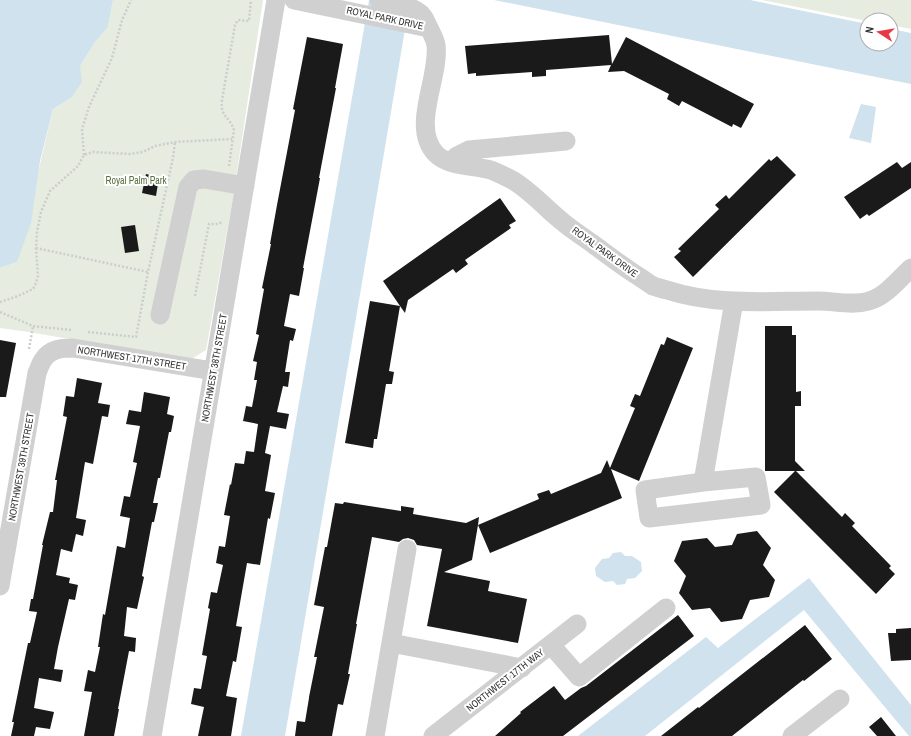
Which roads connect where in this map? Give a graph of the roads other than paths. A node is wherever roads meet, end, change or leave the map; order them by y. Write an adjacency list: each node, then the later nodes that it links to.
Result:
1 (276, 0): 7 (street, NORTHWEST 38TH STREET)
2 (294, 0): 4 (street, ROYAL PARK DRIVE)
3 (379, 0): 4 (street, ROYAL PARK DRIVE)
4 (408, 15): 6 (street, ROYAL PARK DRIVE)
5 (566, 141): 6 (street)
6 (450, 162): 9 (street, ROYAL PARK DRIVE)
7 (245, 186): 10 (street); 12 (street, NORTHWEST 38TH STREET)
8 (911, 268): 9 (street, ROYAL PARK DRIVE)
9 (734, 301): 13 (street)
10 (160, 315)
11 (52, 351): 12 (street, NORTHWEST 17TH STREET); 15 (street, NORTHWEST 39TH STREET)
12 (214, 371): 22 (street, NORTHWEST 38TH STREET)
13 (703, 482): 13 (street)
14 (407, 549): 18 (street)
15 (0, 586)
16 (666, 608): 19 (street)
17 (577, 624): 19 (street, NORTHWEST 17TH WAY)
18 (391, 640): 20 (street); 23 (street)
19 (551, 645): 20 (street, NORTHWEST 17TH WAY)
20 (522, 668): 24 (street, NORTHWEST 17TH WAY)
21 (840, 699): 25 (street)
22 (152, 736)
23 (375, 736)
24 (433, 736)
25 (792, 736)

